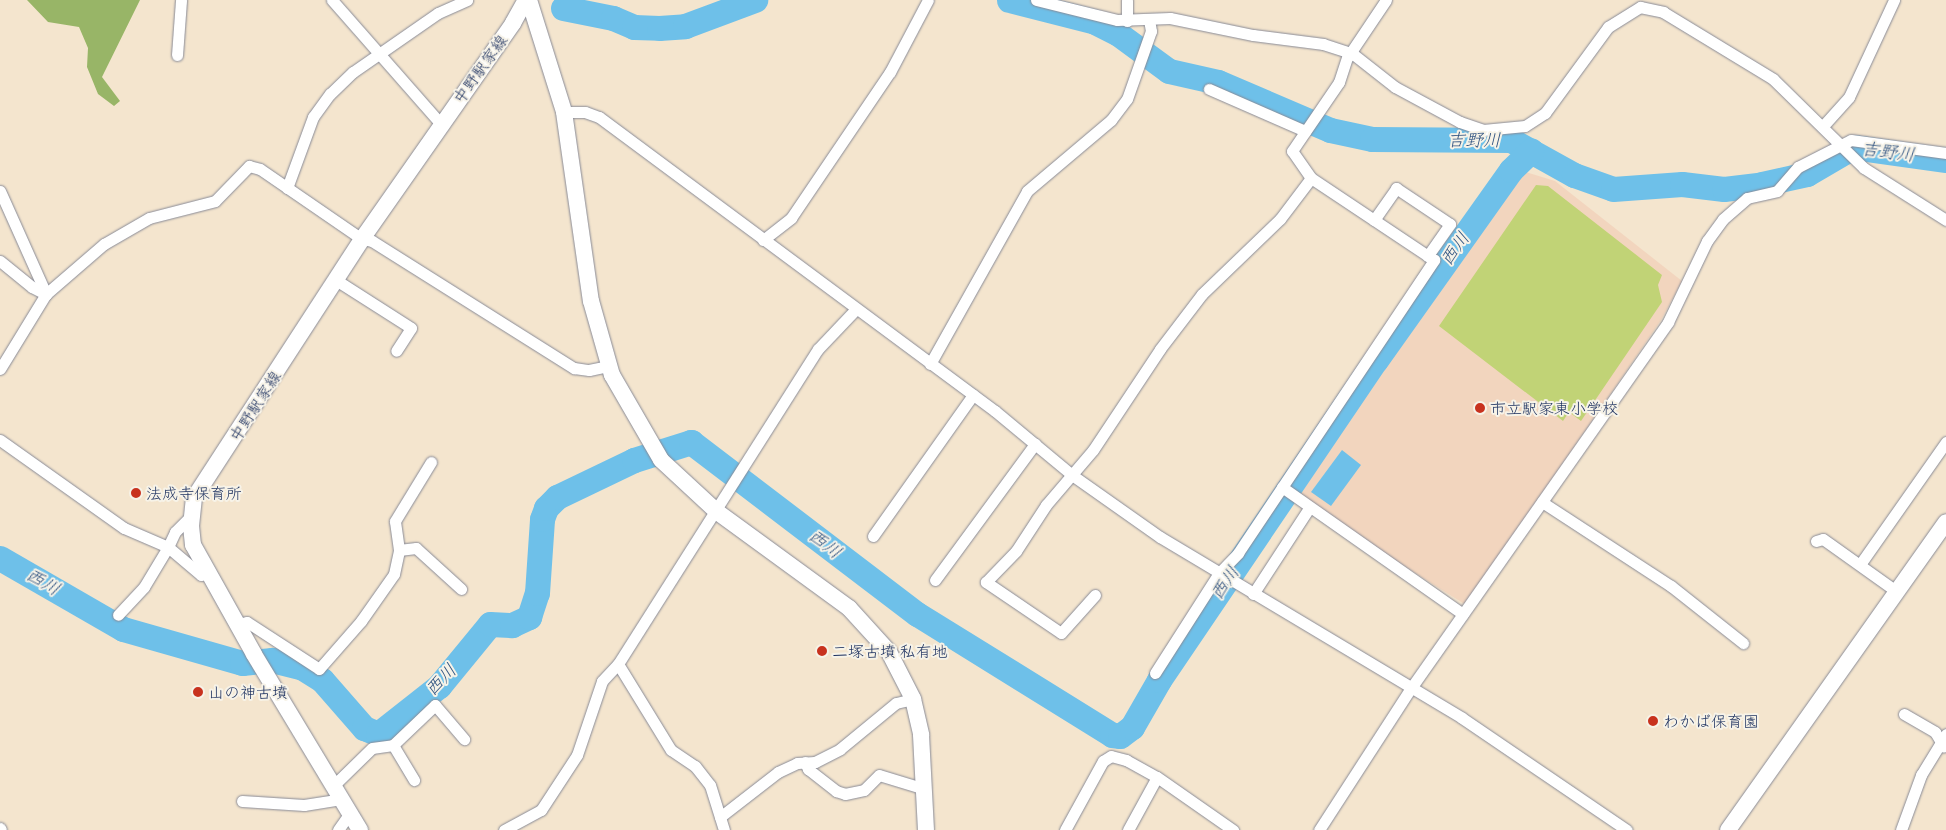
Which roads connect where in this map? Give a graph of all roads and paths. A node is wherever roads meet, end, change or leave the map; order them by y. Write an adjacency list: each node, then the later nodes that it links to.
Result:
1 (181, 0): 14 (street)
2 (332, 0): 15 (street)
3 (467, 0): 15 (street)
4 (527, 0): 17 (street); 18 (street, 中野駅家線)
5 (928, 0): 29 (street)
6 (1036, 0): 12 (street)
7 (1127, 0): 12 (street)
8 (1386, 0): 13 (street)
9 (1894, 0): 19 (street)
10 (1637, 3): 13 (street); 19 (street)
11 (1149, 20): 12 (street); 13 (street); 36 (street)
12 (1127, 21)
13 (1353, 54): 20 (street)
14 (177, 55)
15 (377, 55): 18 (street); 24 (street)
16 (1209, 88): 20 (street)
17 (564, 112): 29 (street); 37 (street)
18 (441, 124): 28 (street, 中野駅家線)
19 (1824, 126): 21 (street)
20 (1305, 131): 23 (street)
21 (1841, 144): 22 (street); 27 (street); 46 (street)
22 (1946, 153)
23 (1311, 178): 26 (street); 44 (street)
24 (287, 188): 28 (street); 33 (street)
25 (0, 191): 33 (street)
26 (1374, 220): 30 (street); 30 (street)
27 (1946, 220)
28 (362, 239): 32 (street, 中野駅家線); 37 (street)
29 (762, 240): 34 (street)
30 (1428, 256): 45 (street)
31 (0, 261): 33 (street)
32 (336, 280): 35 (street); 49 (street, 中野駅家線)
33 (46, 294): 38 (street)
34 (855, 310): 36 (street); 48 (street)
35 (396, 351)
36 (930, 364): 39 (street)
37 (608, 366): 48 (street)
38 (0, 369)
39 (973, 395): 42 (street); 51 (street)
40 (0, 440): 53 (street)
41 (1946, 442): 55 (street)
42 (1035, 444): 44 (street); 58 (street)
43 (431, 462): 54 (street)
44 (1072, 475): 57 (street); 62 (street)
45 (1282, 487): 47 (street); 57 (street)
46 (1542, 502): 63 (street); 66 (street)
47 (1309, 508): 61 (street); 63 (street)
48 (716, 511): 67 (street); 70 (street)
49 (192, 515): 53 (street); 56 (street, 中野駅家線)
50 (1946, 522): 60 (street)
51 (873, 536)
52 (1816, 541): 55 (street)
53 (168, 548): 56 (street); 64 (street)
54 (399, 550): 59 (street); 65 (street)
55 (1861, 563): 60 (street)
56 (208, 573): 65 (street, 中野駅家線)
57 (1219, 573): 61 (street); 68 (street)
58 (935, 580)
59 (461, 589)
60 (1896, 591): 93 (street)
61 (1253, 594): 69 (street)
62 (1095, 595)
63 (1463, 614): 69 (street)
64 (118, 615)
65 (237, 624): 79 (street, 中野駅家線)
66 (1743, 643)
67 (618, 664): 82 (street); 85 (street)
68 (1155, 673)
69 (1411, 688): 91 (street); 92 (street)
70 (913, 699): 75 (street); 78 (street)
71 (1904, 714): 73 (street)
72 (464, 739): 74 (street)
73 (1944, 742): 94 (street)
74 (393, 745): 77 (street); 79 (street)
75 (805, 762): 78 (street); 82 (street)
76 (1156, 777): 88 (street); 89 (street); 90 (street)
77 (414, 780)
78 (925, 789): 87 (street)
79 (336, 792): 80 (street); 81 (street, 中野駅家線)
80 (242, 801)
81 (350, 814): 83 (street); 84 (street, 中野駅家線)
82 (720, 817): 86 (street)
83 (338, 830)
84 (360, 830)
85 (504, 830)
86 (724, 830)
87 (926, 830)
88 (1065, 830)
89 (1128, 830)
90 (1234, 830)
91 (1319, 830)
92 (1627, 830)
93 (1728, 830)
94 (1902, 830)

